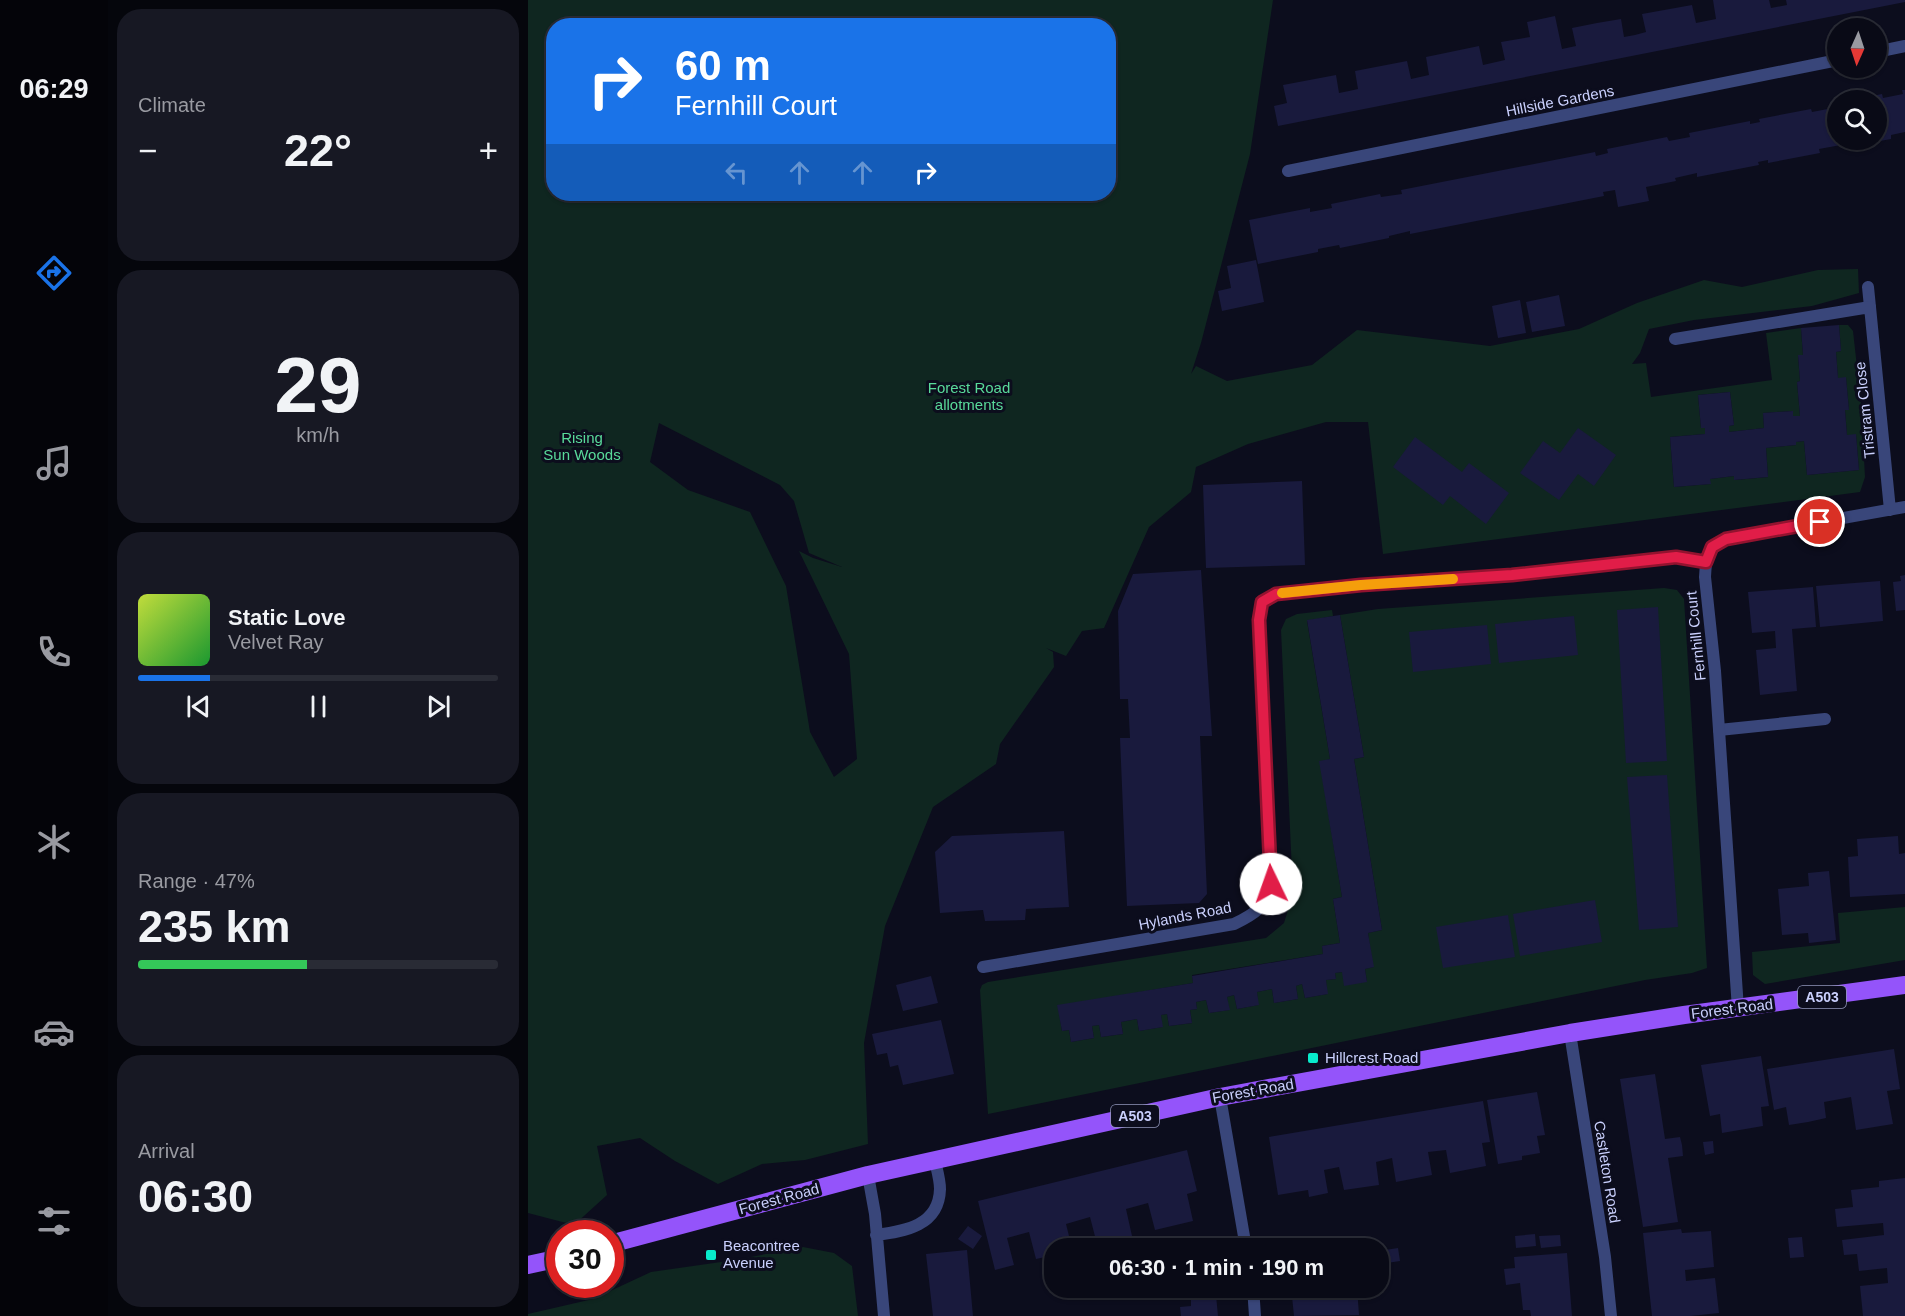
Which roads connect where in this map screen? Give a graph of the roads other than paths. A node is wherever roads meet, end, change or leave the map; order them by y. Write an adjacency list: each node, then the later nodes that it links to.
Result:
1 (1905, 46): 2 (street)
2 (1887, 50)
3 (1827, 62): 4 (street, Hillside Gardens)
4 (1288, 171)
5 (1868, 287): 6 (street, Tristram Close)
6 (1870, 307): 7 (street); 9 (street, Tristram Close)
7 (1674, 339)
8 (1905, 507): 9 (street)
9 (1890, 510): 10 (street)
10 (1706, 562): 12 (street, Fernhill Court); 13 (street, Hylands Road)
11 (1825, 719): 12 (street)
12 (1719, 730): 15 (street, Fernhill Court)
13 (983, 967)
14 (1905, 986): 15 (main road, Forest Road / A503)
15 (1738, 1009): 16 (main road, Forest Road / A503)
16 (1570, 1033): 17 (main road, Forest Road / A503); 28 (street, Castleton Road)
17 (1220, 1097): 18 (main road, Forest Road / A503); 21 (street)
18 (935, 1161): 19 (main road, Forest Road / A503); 20 (street)
19 (868, 1175): 20 (street); 22 (main road, Forest Road / A503)
20 (876, 1235): 26 (street)
21 (1244, 1238)
22 (624, 1240)
23 (546, 1261): 24 (main road)
24 (528, 1265)
25 (1253, 1298): 27 (street)
26 (884, 1316)
27 (1255, 1316)
28 (1611, 1316)

